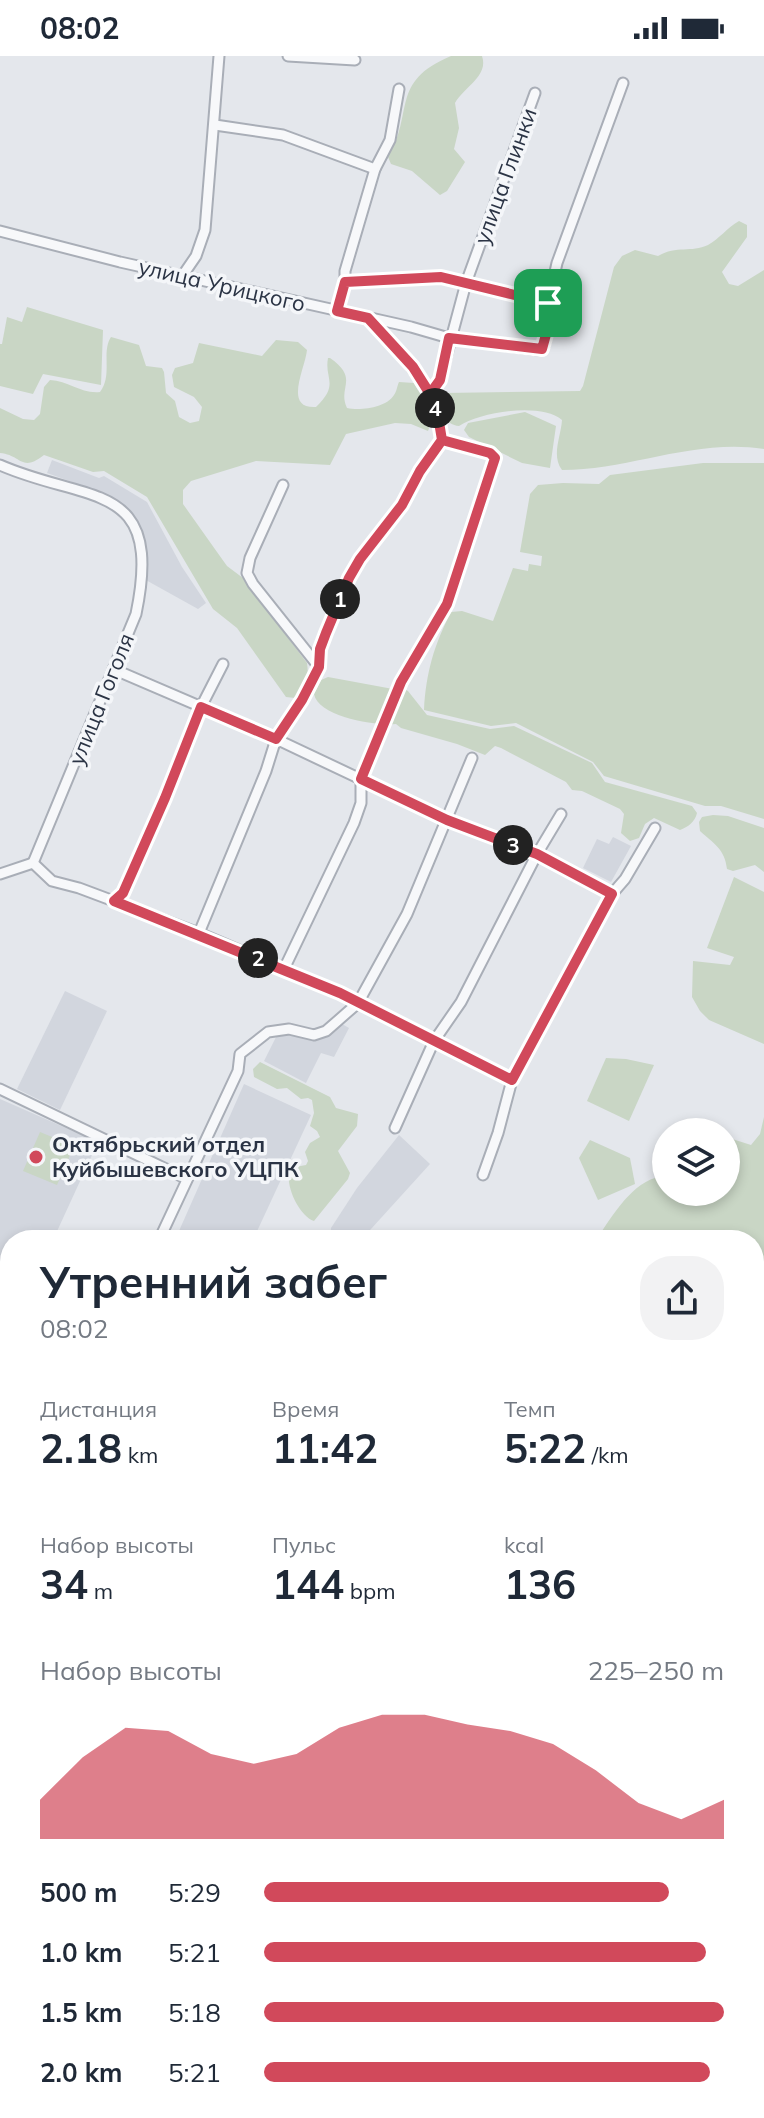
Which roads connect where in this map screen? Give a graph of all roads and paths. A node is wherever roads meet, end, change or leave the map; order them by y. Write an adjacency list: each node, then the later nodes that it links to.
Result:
1 (219, 56): 7 (street)
2 (288, 56): 3 (street)
3 (355, 60)
4 (623, 83): 13 (street)
5 (399, 89): 8 (street)
6 (535, 93): 12 (street, улица Глинки)
7 (215, 125): 8 (street); 10 (street)
8 (375, 169): 11 (street)
9 (0, 231): 10 (street, улица Урицкого)
10 (183, 275): 14 (street, улица Урицкого)
11 (345, 282): 12 (street); 14 (street)
12 (466, 283): 13 (street); 16 (street, улица Глинки)
13 (548, 303): 16 (street, улица Урицкого)
14 (337, 311): 15 (street, улица Урицкого)
15 (368, 318): 16 (street, улица Урицкого); 17 (street)
16 (449, 338): 17 (street, улица Глинки)
17 (430, 394): 18 (street)
18 (442, 440): 22 (street); 27 (street)
19 (0, 465): 23 (street, улица Гоголя)
20 (283, 485): 22 (street)
21 (223, 664): 24 (street)
22 (319, 667): 25 (street)
23 (113, 669): 24 (street); 32 (street, улица Гоголя)
24 (201, 707): 25 (street); 35 (street)
25 (276, 739): 27 (street); 36 (street)
26 (472, 758): 29 (street)
27 (361, 779): 29 (street); 37 (street)
28 (561, 814): 31 (street)
29 (447, 820): 31 (street); 38 (street)
30 (655, 828): 34 (street)
31 (537, 854): 34 (street); 39 (street)
32 (33, 863): 33 (street); 35 (street)
33 (0, 874)
34 (612, 894): 40 (street)
35 (114, 901): 36 (street)
36 (199, 933): 37 (street)
37 (284, 969): 38 (street)
38 (358, 1003): 39 (street); 44 (street)
39 (434, 1041): 40 (street); 42 (street)
40 (512, 1080): 43 (street)
41 (0, 1089): 44 (street)
42 (395, 1128)
43 (483, 1175)
44 (187, 1179): 45 (street)
45 (164, 1230)

